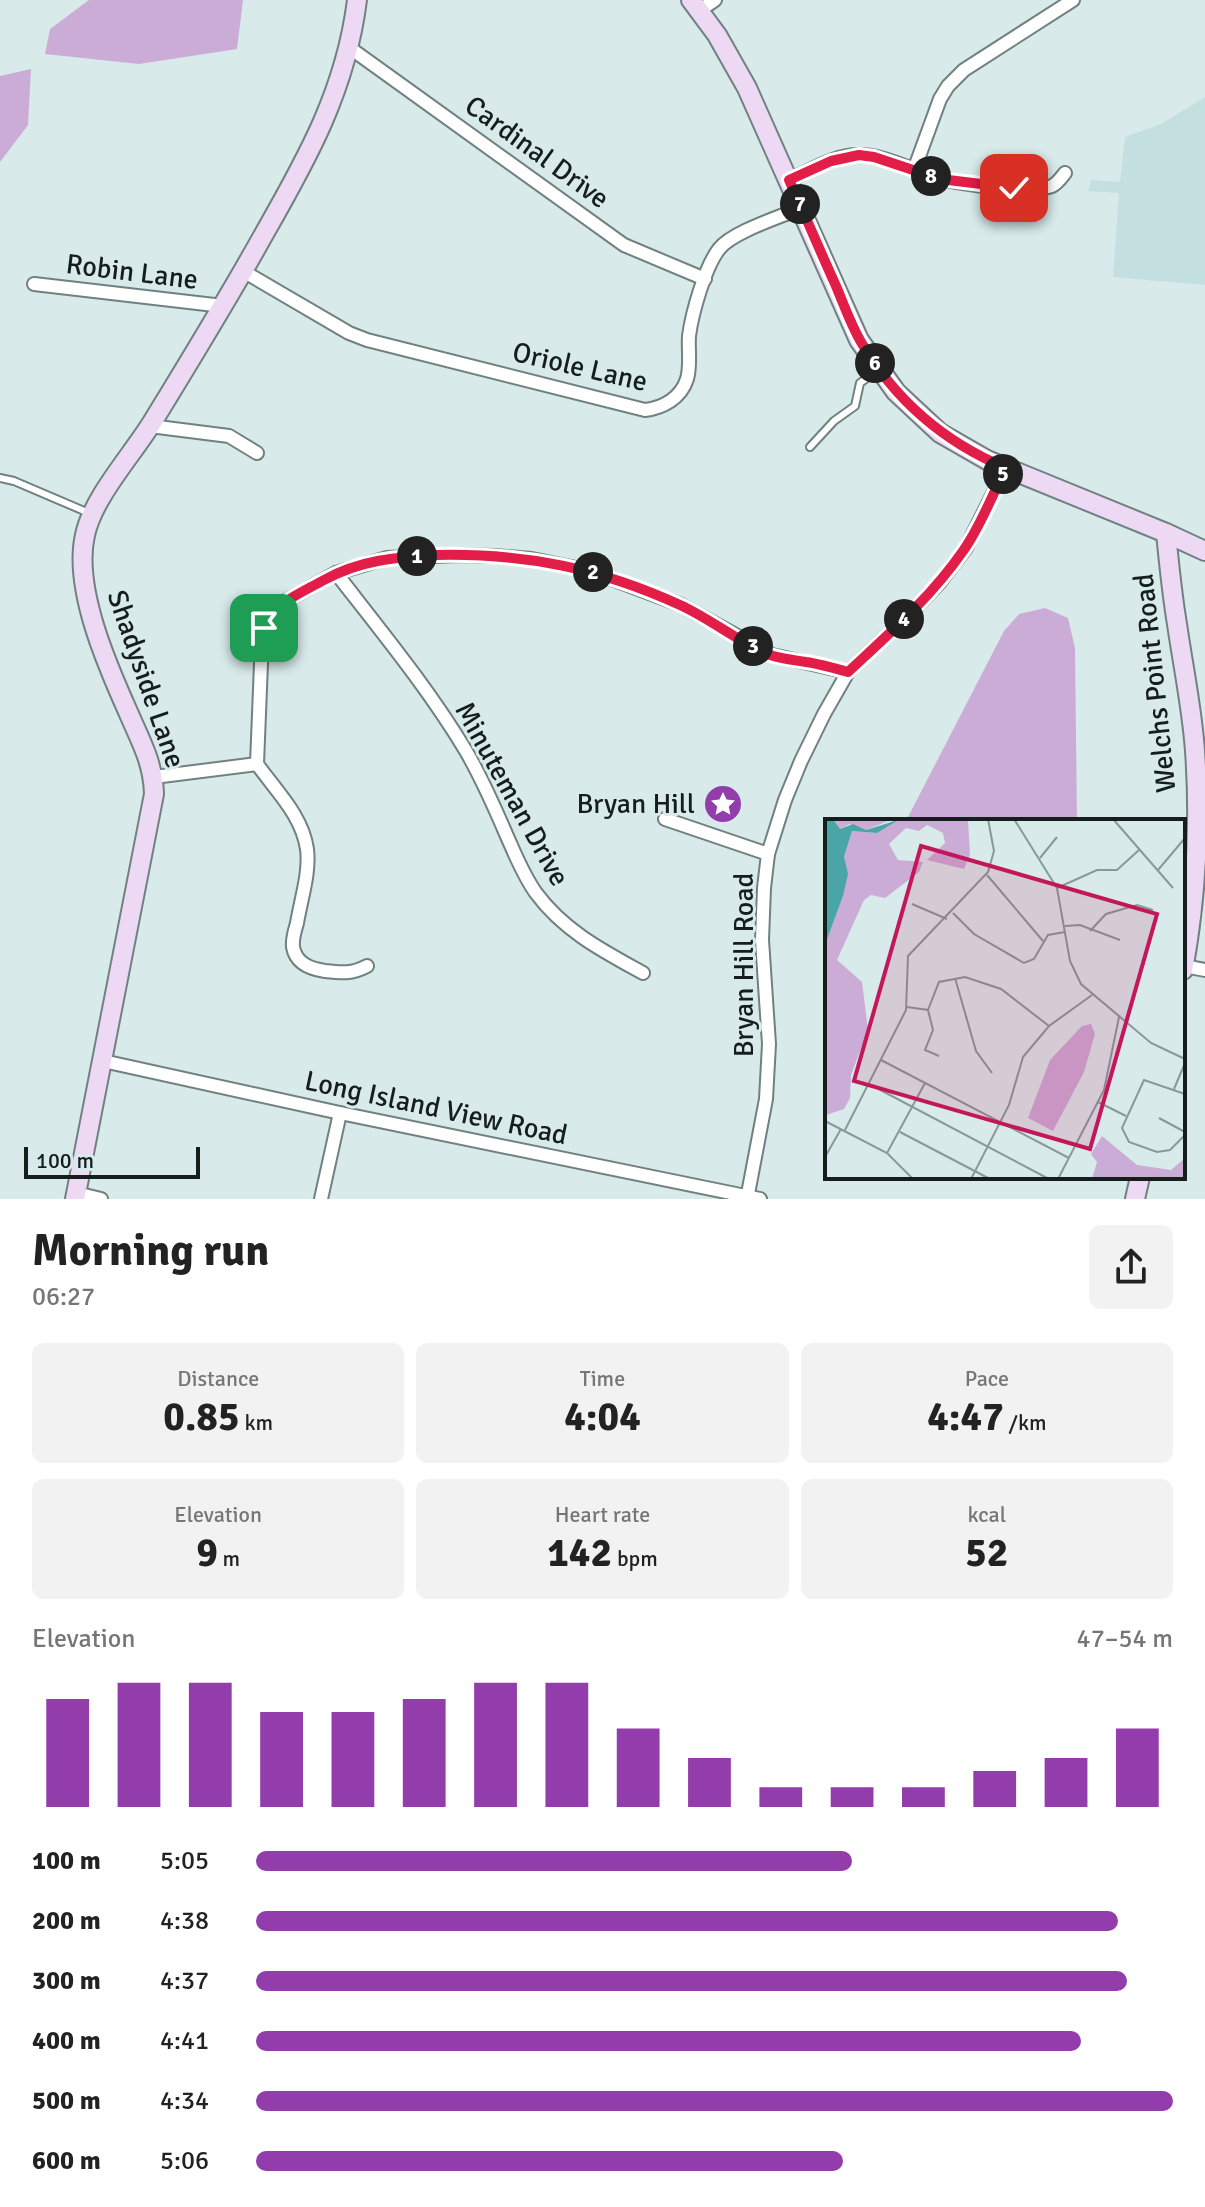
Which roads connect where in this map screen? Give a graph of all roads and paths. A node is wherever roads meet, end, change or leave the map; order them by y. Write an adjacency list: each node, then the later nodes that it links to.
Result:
1 (357, 0): 4 (street, Shadyside Lane)
2 (1073, 0): 5 (street)
3 (702, 3): 7 (street)
4 (350, 48): 9 (street, Shadyside Lane); 10 (street, Cardinal Drive)
5 (914, 170): 6 (street); 7 (street)
6 (1065, 173)
7 (789, 180): 8 (street)
8 (801, 208): 10 (street, Oriole Lane); 13 (street)
9 (243, 271): 10 (street, Oriole Lane); 12 (street, Shadyside Lane)
10 (705, 279)
11 (34, 284): 12 (street, Robin Lane)
12 (223, 306): 14 (street, Shadyside Lane)
13 (879, 369): 15 (lane); 17 (street)
14 (150, 426): 16 (street); 19 (street, Shadyside Lane)
15 (810, 447)
16 (257, 453)
17 (1006, 468): 20 (street); 23 (street, Bryan Hill Road)
18 (0, 478): 19 (lane)
19 (92, 514): 25 (street, Shadyside Lane)
20 (1166, 533): 21 (street); 28 (street, Welchs Point Road)
21 (1205, 551)
22 (336, 573): 23 (street); 24 (street); 32 (street, Minuteman Drive)
23 (848, 672): 27 (street, Bryan Hill Road)
24 (257, 764): 25 (street); 29 (street)
25 (154, 777): 33 (street, Shadyside Lane)
26 (665, 819): 27 (street)
27 (768, 854): 37 (street, Bryan Hill Road)
28 (1185, 953)
29 (367, 966)
30 (1185, 968): 31 (street)
31 (1205, 970)
32 (643, 973)
33 (103, 1061): 34 (street, Long Island View Road); 36 (street, Shadyside Lane)
34 (340, 1113): 37 (street, Long Island View Road); 39 (street)
35 (1140, 1179): 40 (street)
36 (75, 1196): 38 (street)
37 (752, 1198)
38 (101, 1199)
39 (321, 1199)
40 (1135, 1199)

